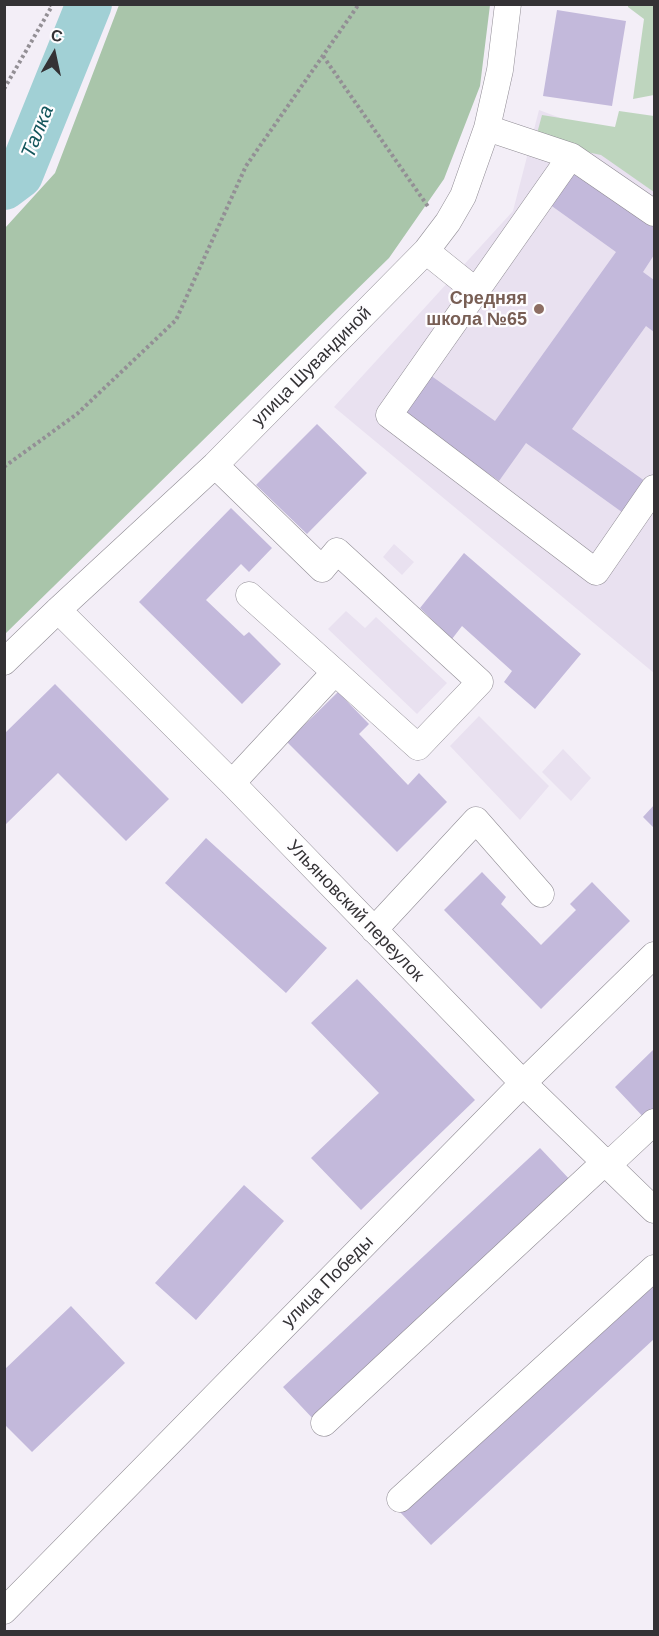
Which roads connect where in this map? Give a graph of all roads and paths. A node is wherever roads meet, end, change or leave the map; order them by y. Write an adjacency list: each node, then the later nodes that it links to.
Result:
1 (50, 4): 5 (path)
2 (359, 4): 4 (path)
3 (508, 4): 6 (street, улица Шувандиной)
4 (323, 56): 9 (path); 13 (path)
5 (4, 89)
6 (487, 128): 7 (street); 9 (street, улица Шувандиной)
7 (571, 156): 8 (street); 11 (street)
8 (654, 213)
9 (448, 222): 10 (street, улица Шувандиной)
10 (426, 251): 11 (street); 12 (street, улица Шувандиной)
11 (477, 292): 14 (street)
12 (215, 465): 16 (street, улица Шувандиной); 18 (street)
13 (4, 466)
14 (654, 488)
15 (249, 595): 18 (street)
16 (58, 610): 17 (street, улица Шувандиной); 19 (street, Ульяновский переулок)
17 (4, 662)
18 (335, 672): 19 (street)
19 (232, 783): 21 (street, Ульяновский переулок)
20 (541, 894): 21 (street)
21 (374, 930): 23 (street, Ульяновский переулок)
22 (654, 955): 23 (street, улица Победы)
23 (523, 1083): 25 (street, Ульяновский переулок); 30 (street, улица Победы)
24 (654, 1122): 25 (street)
25 (606, 1163): 26 (street, Ульяновский переулок); 28 (street)
26 (654, 1210)
27 (654, 1268): 29 (street)
28 (324, 1423)
29 (399, 1499)
30 (4, 1611)

